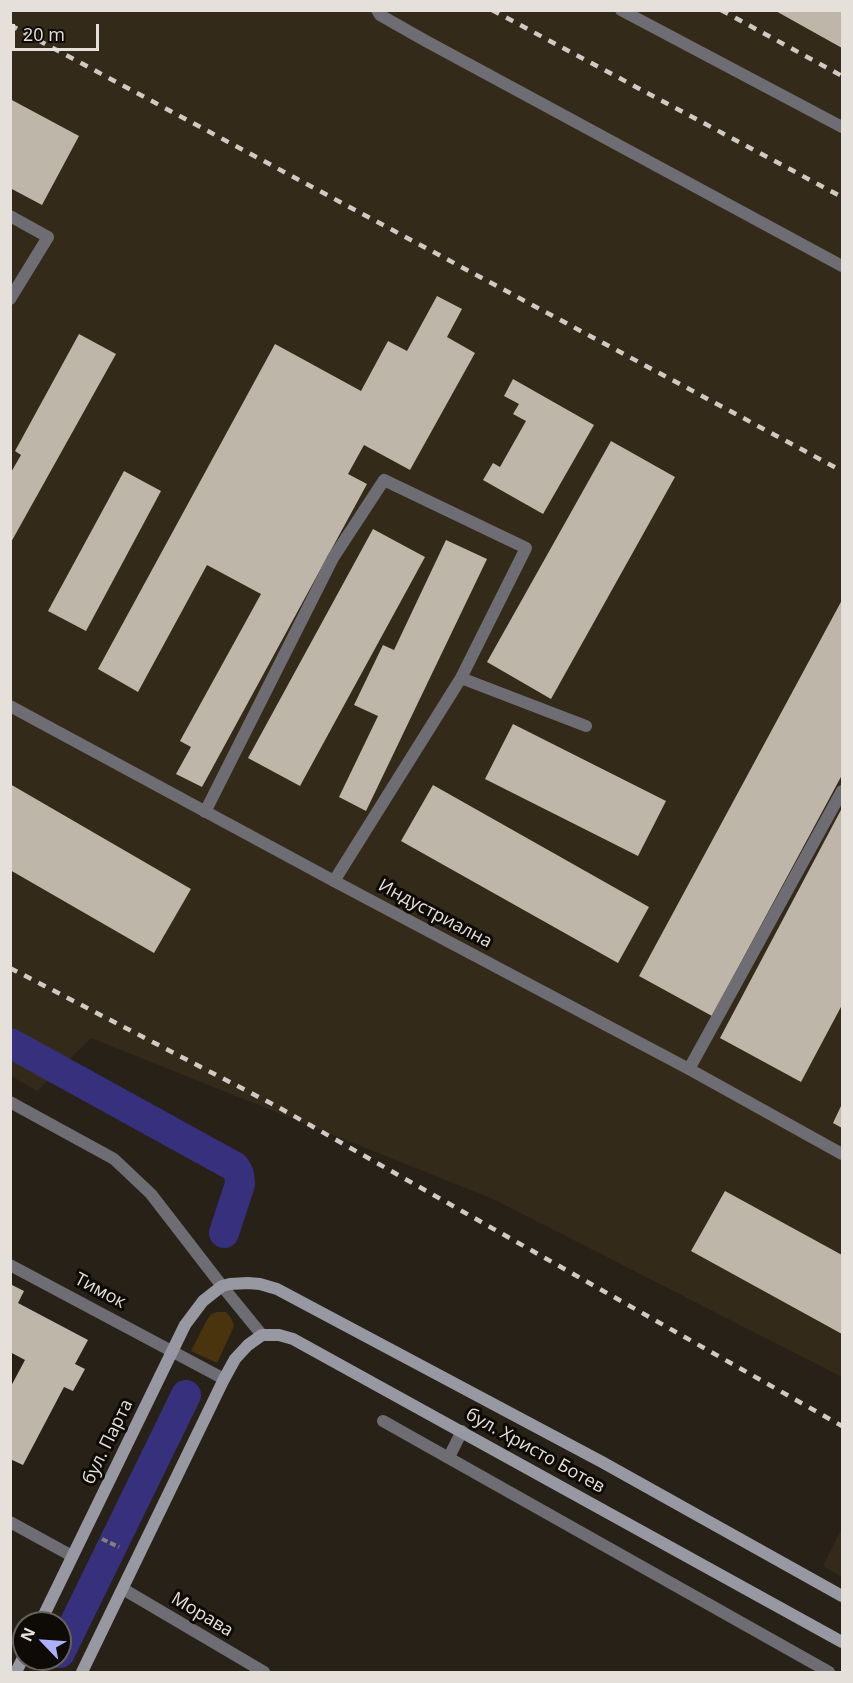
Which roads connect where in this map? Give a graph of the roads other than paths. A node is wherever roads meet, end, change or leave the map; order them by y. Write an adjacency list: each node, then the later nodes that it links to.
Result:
1 (377, 10): 5 (street)
2 (621, 10): 3 (street)
3 (843, 127)
4 (10, 216): 6 (street)
5 (843, 266)
6 (10, 298)
7 (461, 678): 9 (street); 11 (street); 12 (street)
8 (10, 706): 11 (street, Индустриална)
9 (586, 726)
10 (843, 791): 13 (street)
11 (205, 812): 12 (street, Индустриална)
12 (334, 881): 13 (street, Индустриална)
13 (689, 1069): 15 (street, Индустриална)
14 (10, 1102): 17 (street)
15 (843, 1154)
16 (10, 1265): 19 (street, Тимок)
17 (222, 1287): 18 (street); 19 (main road, бул. Парта); 27 (main road, бул. Христо Ботев)
18 (262, 1335): 20 (main road); 22 (main road, бул. Христо Ботев)
19 (172, 1351): 20 (street, Тимок); 25 (main road, бул. Парта)
20 (224, 1379): 26 (main road)
21 (383, 1421): 23 (street)
22 (462, 1431): 23 (street); 29 (main road, бул. Христо Ботев)
23 (449, 1457): 32 (street)
24 (10, 1522): 25 (street)
25 (72, 1556): 28 (main road, бул. Парта)
26 (123, 1589): 30 (main road); 31 (street, Морава)
27 (843, 1596)
28 (46, 1611)
29 (843, 1642)
30 (82, 1672)
31 (264, 1672)
32 (829, 1672)

